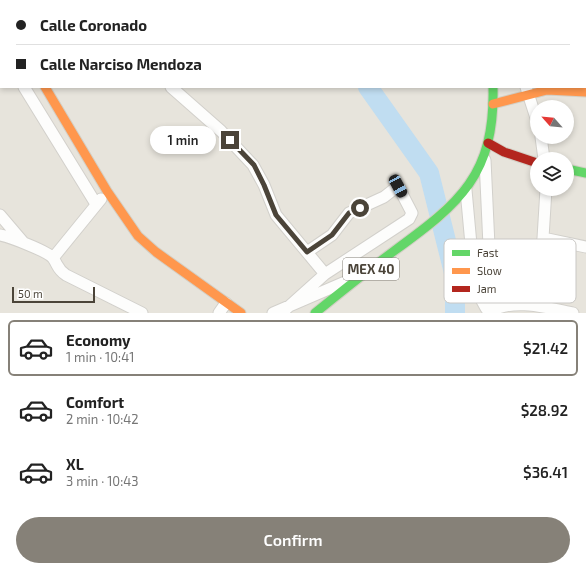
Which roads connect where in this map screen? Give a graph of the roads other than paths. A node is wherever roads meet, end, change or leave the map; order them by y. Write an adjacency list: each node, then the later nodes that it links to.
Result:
1 (25, 88): 10 (street)
2 (46, 88): 9 (street)
3 (172, 88): 29 (street)
4 (493, 88): 8 (street, MEX 40)
5 (526, 90): 6 (street); 7 (street); 8 (street)
6 (586, 92)
7 (530, 101)
8 (494, 104): 11 (street, MEX 40)
9 (69, 126): 10 (street); 17 (street)
10 (54, 137): 19 (street)
11 (488, 143): 12 (street, MEX 40); 13 (street)
12 (485, 156): 16 (street, MEX 40); 24 (street)
13 (530, 161)
14 (574, 170): 15 (street)
15 (586, 173)
16 (466, 190): 23 (street); 32 (street, MEX 40)
17 (107, 191): 19 (street); 33 (street)
18 (546, 196): 22 (street)
19 (96, 204): 30 (street)
20 (0, 214): 26 (street)
21 (0, 235): 26 (street)
22 (544, 238): 25 (street)
23 (470, 239)
24 (488, 239)
25 (549, 239)
26 (24, 244): 30 (street)
27 (576, 245): 28 (street)
28 (586, 247)
29 (307, 252): 31 (street); 31 (street)
30 (52, 258): 38 (street)
31 (326, 274): 36 (street)
32 (360, 278): 36 (street); 42 (street, MEX 40)
33 (226, 303): 39 (street); 40 (street)
34 (483, 303): 37 (street)
35 (534, 305): 37 (street); 43 (street)
36 (286, 309): 41 (street)
37 (490, 312)
38 (142, 313)
39 (219, 313)
40 (241, 313)
41 (273, 313)
42 (315, 313)
43 (573, 313)

